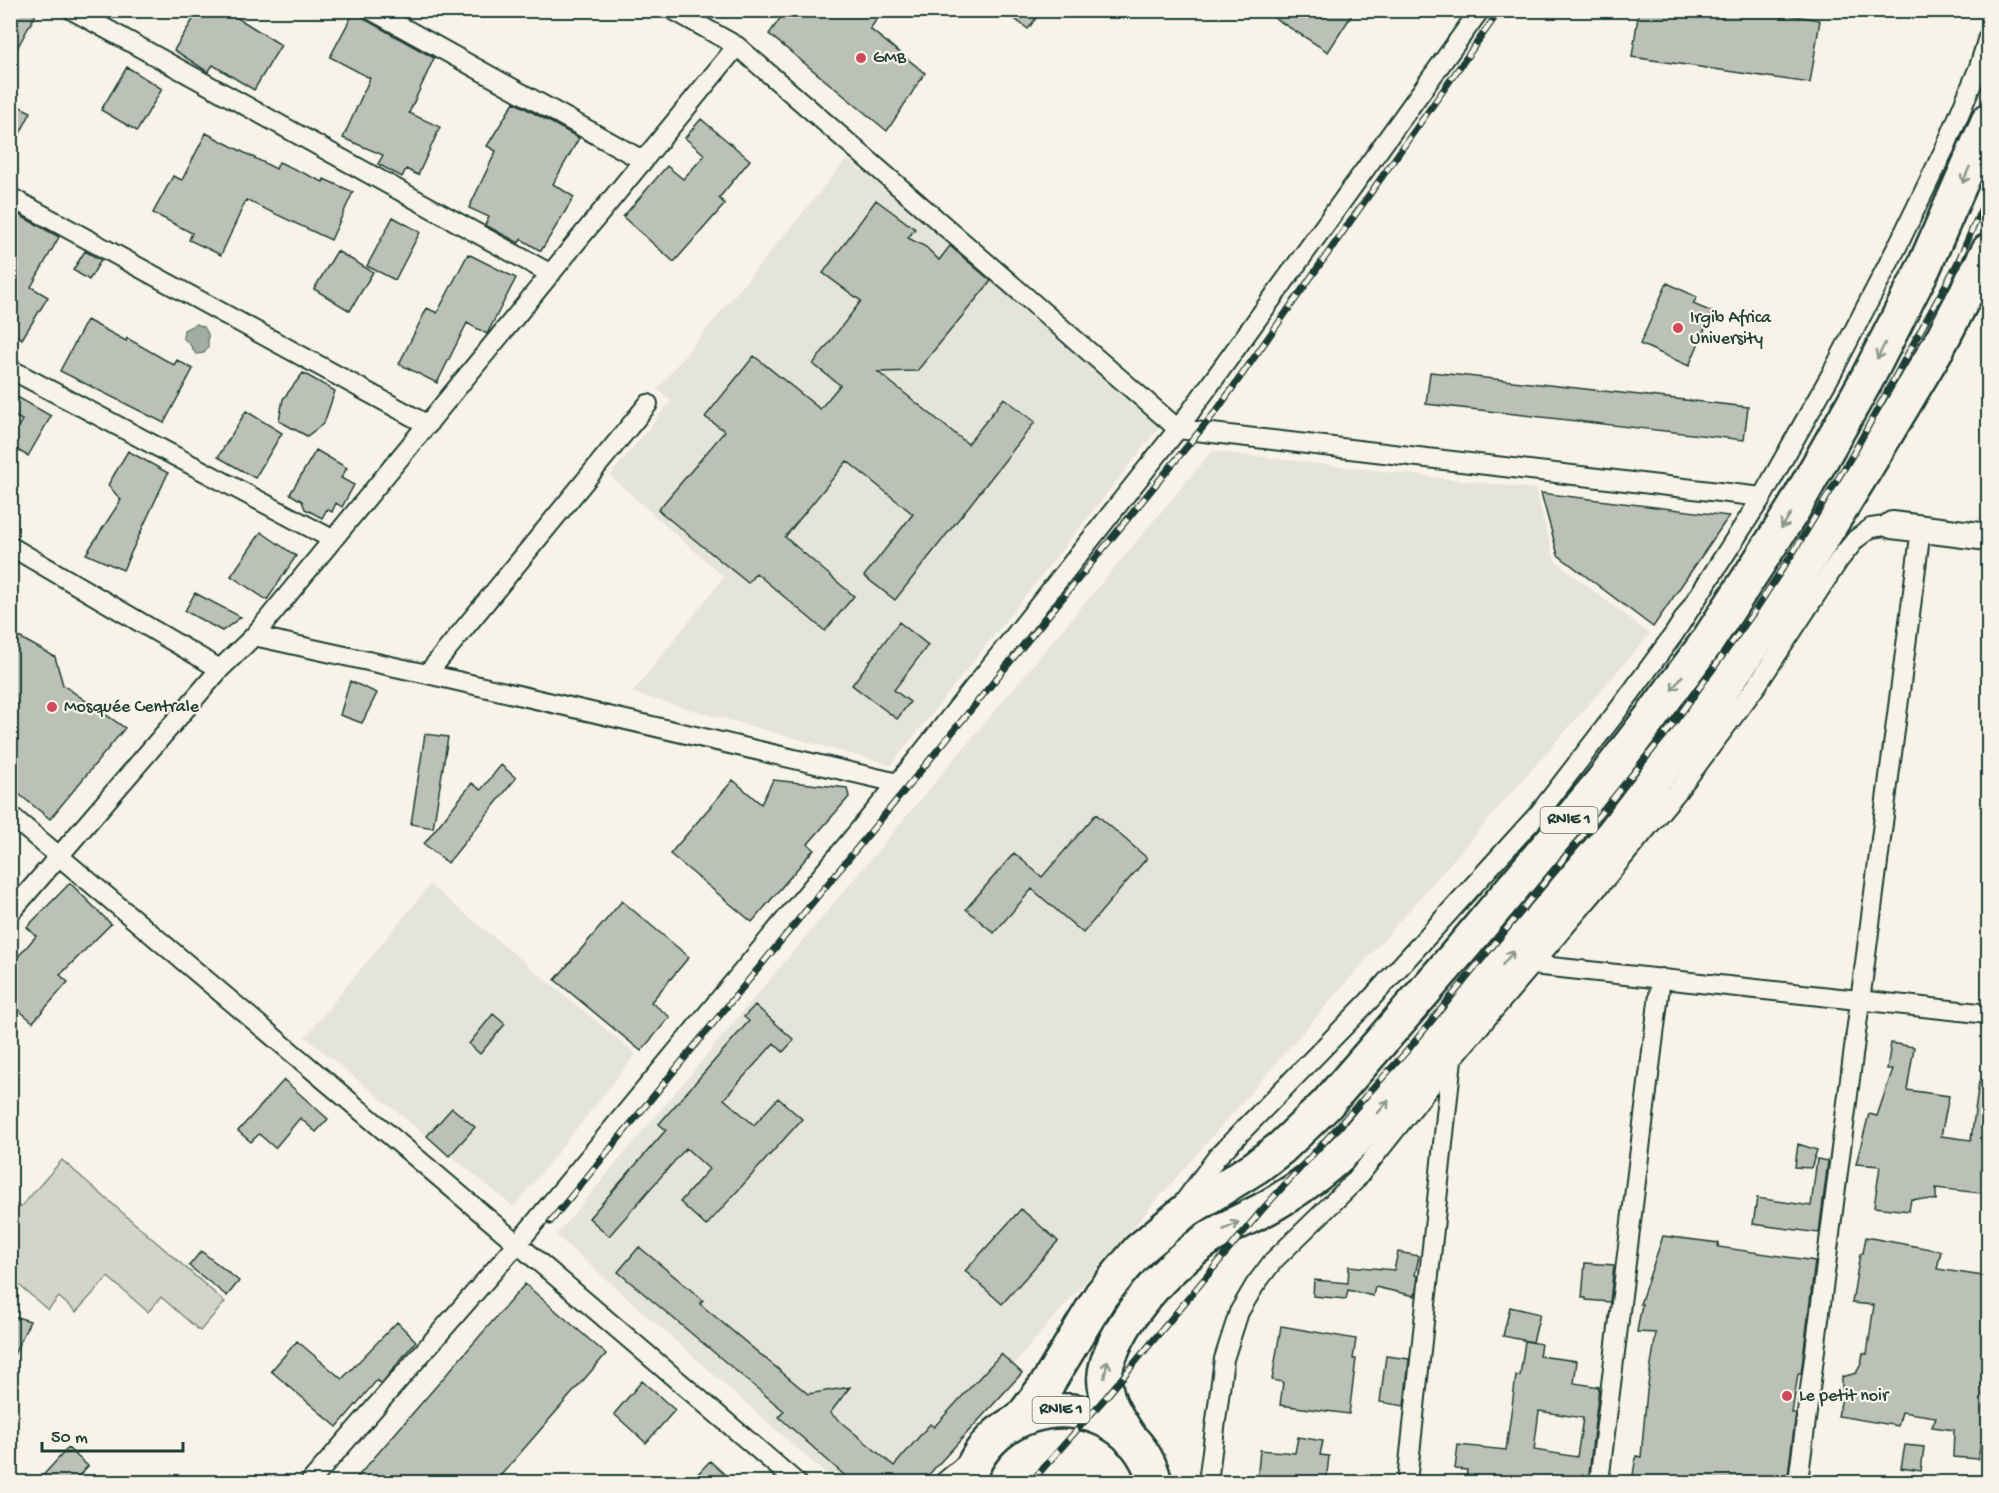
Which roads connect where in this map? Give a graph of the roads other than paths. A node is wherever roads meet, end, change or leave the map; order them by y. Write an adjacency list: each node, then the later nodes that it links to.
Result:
1 (72, 10): 11 (street)
2 (371, 10): 8 (street)
3 (673, 10): 6 (street)
4 (1480, 10): 15 (street)
5 (1989, 37): 16 (street)
6 (737, 46): 8 (street); 15 (street)
7 (1989, 121): 34 (highway, RNIE 1, one-way to 34)
8 (644, 161): 11 (street)
9 (10, 197): 14 (street)
10 (1989, 251): 39 (highway, RNIE 1, one-way to 10)
11 (551, 274): 14 (street)
12 (10, 369): 20 (street)
13 (648, 404): 24 (street)
14 (428, 424): 20 (street)
15 (1178, 429): 16 (street); 25 (street)
16 (1762, 497): 32 (street)
17 (1892, 525): 18 (street); 29 (street)
18 (1921, 529): 19 (street); 31 (street)
19 (1989, 537)
20 (332, 539): 22 (street)
21 (10, 546): 23 (street)
22 (254, 636): 23 (street); 24 (street)
23 (220, 669): 27 (street)
24 (427, 674): 25 (street)
25 (898, 783): 37 (street)
26 (10, 815): 27 (street)
27 (59, 856): 28 (street); 37 (street)
28 (10, 913)
29 (1533, 965): 30 (street); 35 (street)
30 (1661, 978): 31 (street); 48 (street)
31 (1860, 1000): 33 (street); 49 (street)
32 (1368, 1002): 34 (street); 36 (street)
33 (1989, 1014)
34 (1396, 1024): 36 (highway, RNIE 1)
35 (1452, 1059): 46 (street); 47 (street)
36 (1168, 1224): 38 (highway, RNIE 1)
37 (518, 1243): 41 (street); 42 (street)
38 (1021, 1419): 39 (highway, RNIE 1); 40 (highway, RNIE 1)
39 (1132, 1441): 45 (highway, RNIE 1)
40 (984, 1448): 43 (street); 44 (highway, RNIE 1)
41 (310, 1482)
42 (796, 1482)
43 (944, 1482)
44 (967, 1482)
45 (1155, 1482)
46 (1208, 1482)
47 (1407, 1482)
48 (1599, 1482)
49 (1798, 1482)

